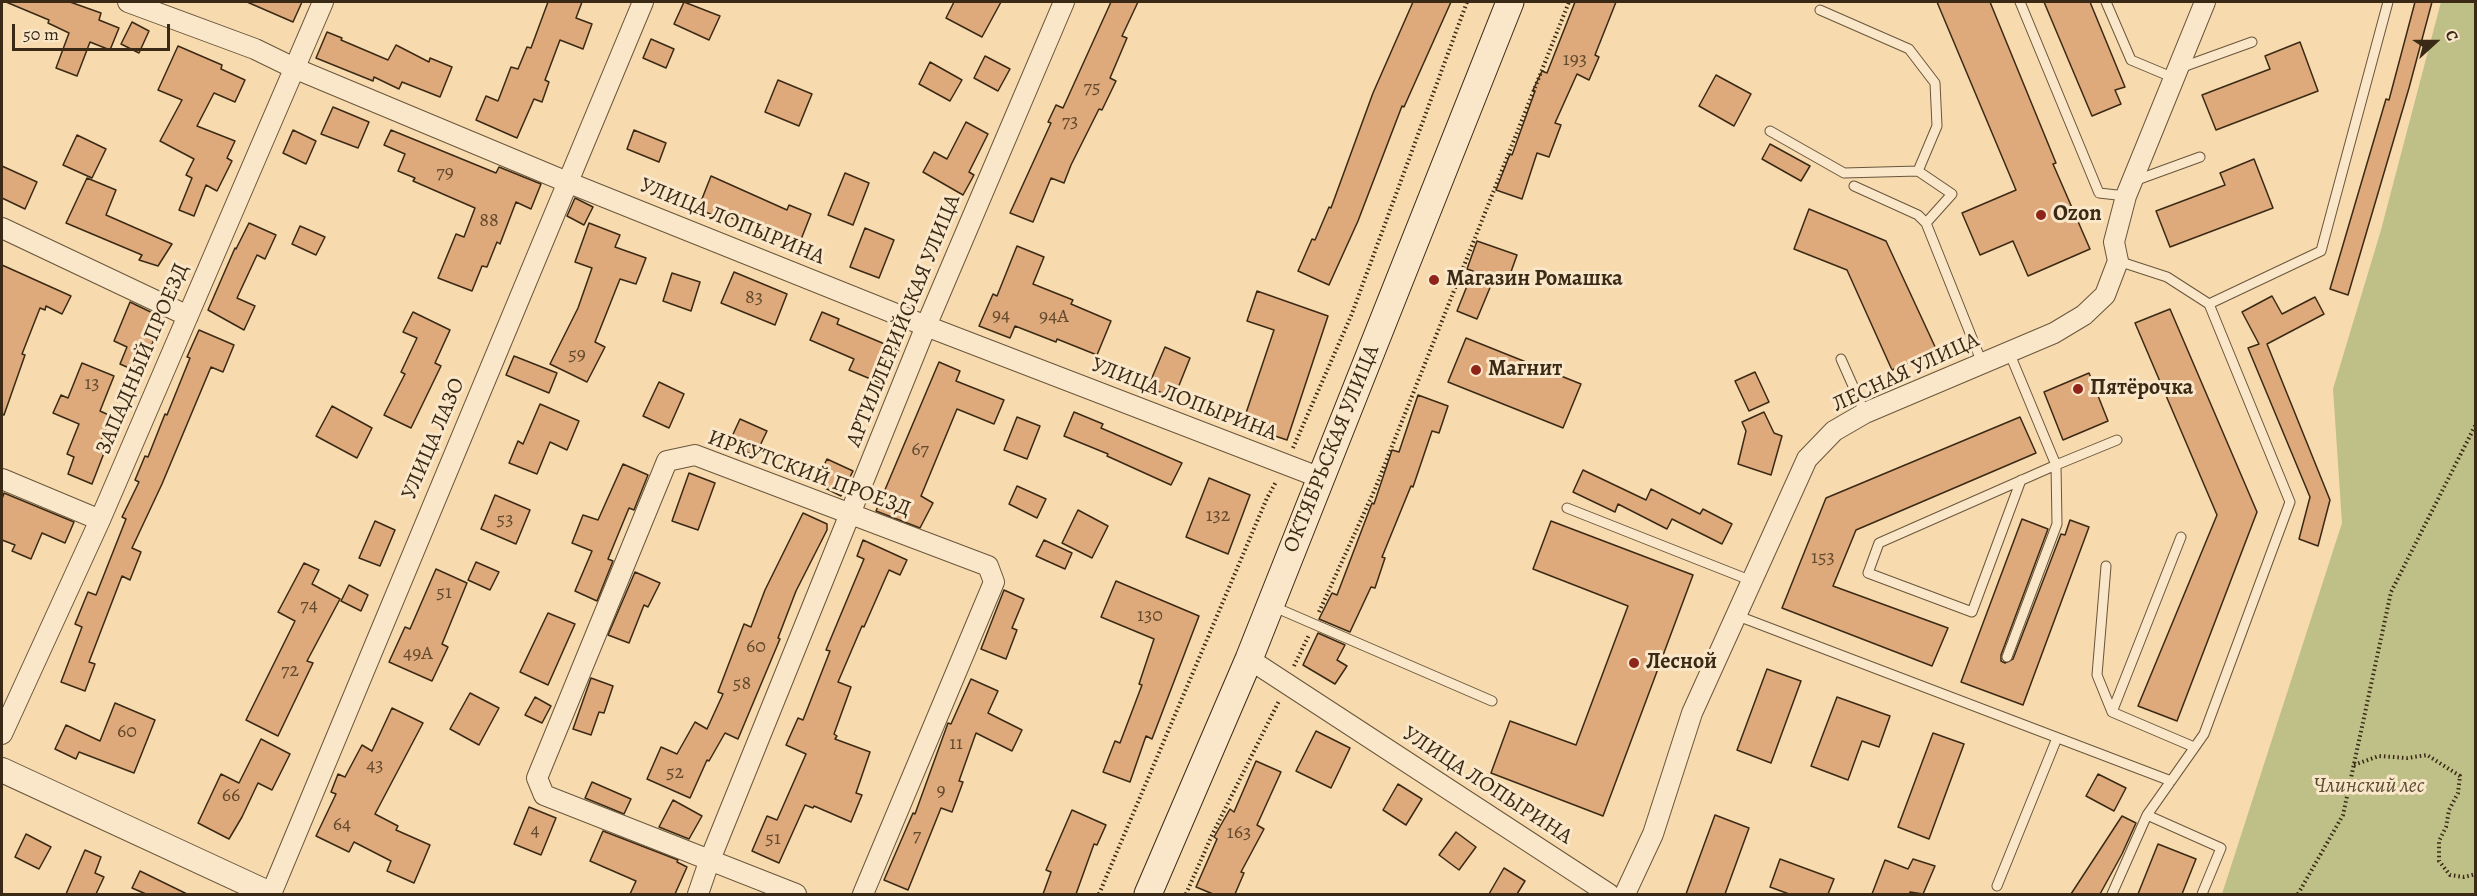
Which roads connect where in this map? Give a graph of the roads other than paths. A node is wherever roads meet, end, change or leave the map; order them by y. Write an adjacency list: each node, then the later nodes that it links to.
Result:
1 (128, 2): 12 (street, УЛИЦА ЛОПЫРИНА)
2 (323, 2): 12 (street, ЗАПАДНЫЙ ПРОЕЗД)
3 (643, 2): 17 (street, УЛИЦА ЛАЗО)
4 (1064, 2): 25 (street, АРТИЛЛЕРИЙСКАЯ УЛИЦА)
5 (1510, 2): 32 (main road, ОКТЯБРЬСКАЯ УЛИЦА)
6 (2020, 2): 19 (lane)
7 (2106, 2): 13 (lane)
8 (2205, 2): 13 (street, ЛЕСНАЯ УЛИЦА)
9 (2388, 2): 23 (lane)
10 (1820, 10): 16 (lane)
11 (2252, 42): 13 (lane)
12 (294, 68): 17 (street, УЛИЦА ЛОПЫРИНА); 24 (street, ЗАПАДНЫЙ ПРОЕЗД)
13 (2176, 73): 19 (street, ЛЕСНАЯ УЛИЦА)
14 (1770, 131): 16 (lane)
15 (2200, 157): 19 (lane)
16 (1918, 171): 20 (lane)
17 (567, 182): 25 (street, УЛИЦА ЛОПЫРИНА); 55 (street, УЛИЦА ЛАЗО)
18 (1854, 186): 20 (lane)
19 (2129, 189): 22 (street, ЛЕСНАЯ УЛИЦА)
20 (1926, 222): 28 (lane)
21 (2, 228): 24 (street)
22 (2118, 261): 23 (lane); 26 (street, ЛЕСНАЯ УЛИЦА)
23 (2209, 304): 49 (lane)
24 (188, 316): 37 (street, ЗАПАДНЫЙ ПРОЕЗД)
25 (926, 326): 32 (street, УЛИЦА ЛОПЫРИНА); 36 (street, АРТИЛЛЕРИЙСКАЯ УЛИЦА)
26 (2009, 352): 28 (street, ЛЕСНАЯ УЛИЦА); 31 (lane)
27 (1841, 359): 29 (lane)
28 (1982, 363): 29 (street, ЛЕСНАЯ УЛИЦА)
29 (1865, 413): 40 (street, ЛЕСНАЯ УЛИЦА)
30 (2117, 440): 31 (lane)
31 (2056, 465): 34 (lane); 43 (lane)
32 (1321, 478): 41 (main road, ОКТЯБРЬСКАЯ УЛИЦА)
33 (2, 479): 37 (street)
34 (2021, 480): 34 (lane)
35 (1567, 508): 40 (lane)
36 (851, 514): 53 (street, АРТИЛЛЕРИЙСКАЯ УЛИЦА); 53 (street, ИРКУТСКИЙ ПРОЕЗД); 58 (street, ИРКУТСКИЙ ПРОЕЗД)
37 (100, 520): 47 (street, ЗАПАДНЫЙ ПРОЕЗД)
38 (2181, 537): 46 (lane)
39 (2106, 566): 46 (lane)
40 (1752, 581): 42 (street, ЛЕСНАЯ УЛИЦА)
41 (1270, 605): 44 (main road, ОКТЯБРЬСКАЯ УЛИЦА); 45 (lane)
42 (1738, 616): 48 (lane); 61 (street, ЛЕСНАЯ УЛИЦА)
43 (2007, 657)
44 (1249, 659): 59 (main road, ОКТЯБРЬСКАЯ УЛИЦА); 60 (street, УЛИЦА ЛОПЫРИНА)
45 (1492, 701)
46 (2112, 712): 49 (lane)
47 (2, 734)
48 (2057, 738): 51 (lane); 54 (lane)
49 (2194, 747): 51 (lane)
50 (2, 770): 55 (street)
51 (2171, 781): 52 (lane)
52 (2147, 815): 62 (lane); 63 (lane)
53 (709, 862): 56 (street, АРТИЛЛЕРИЙСКАЯ УЛИЦА); 57 (street, ИРКУТСКИЙ ПРОЕЗД)
54 (1997, 886)
55 (271, 894)
56 (698, 894)
57 (796, 894)
58 (863, 894)
59 (1148, 894)
60 (1609, 894)
61 (1625, 894)
62 (2112, 894)
63 (2202, 894)

